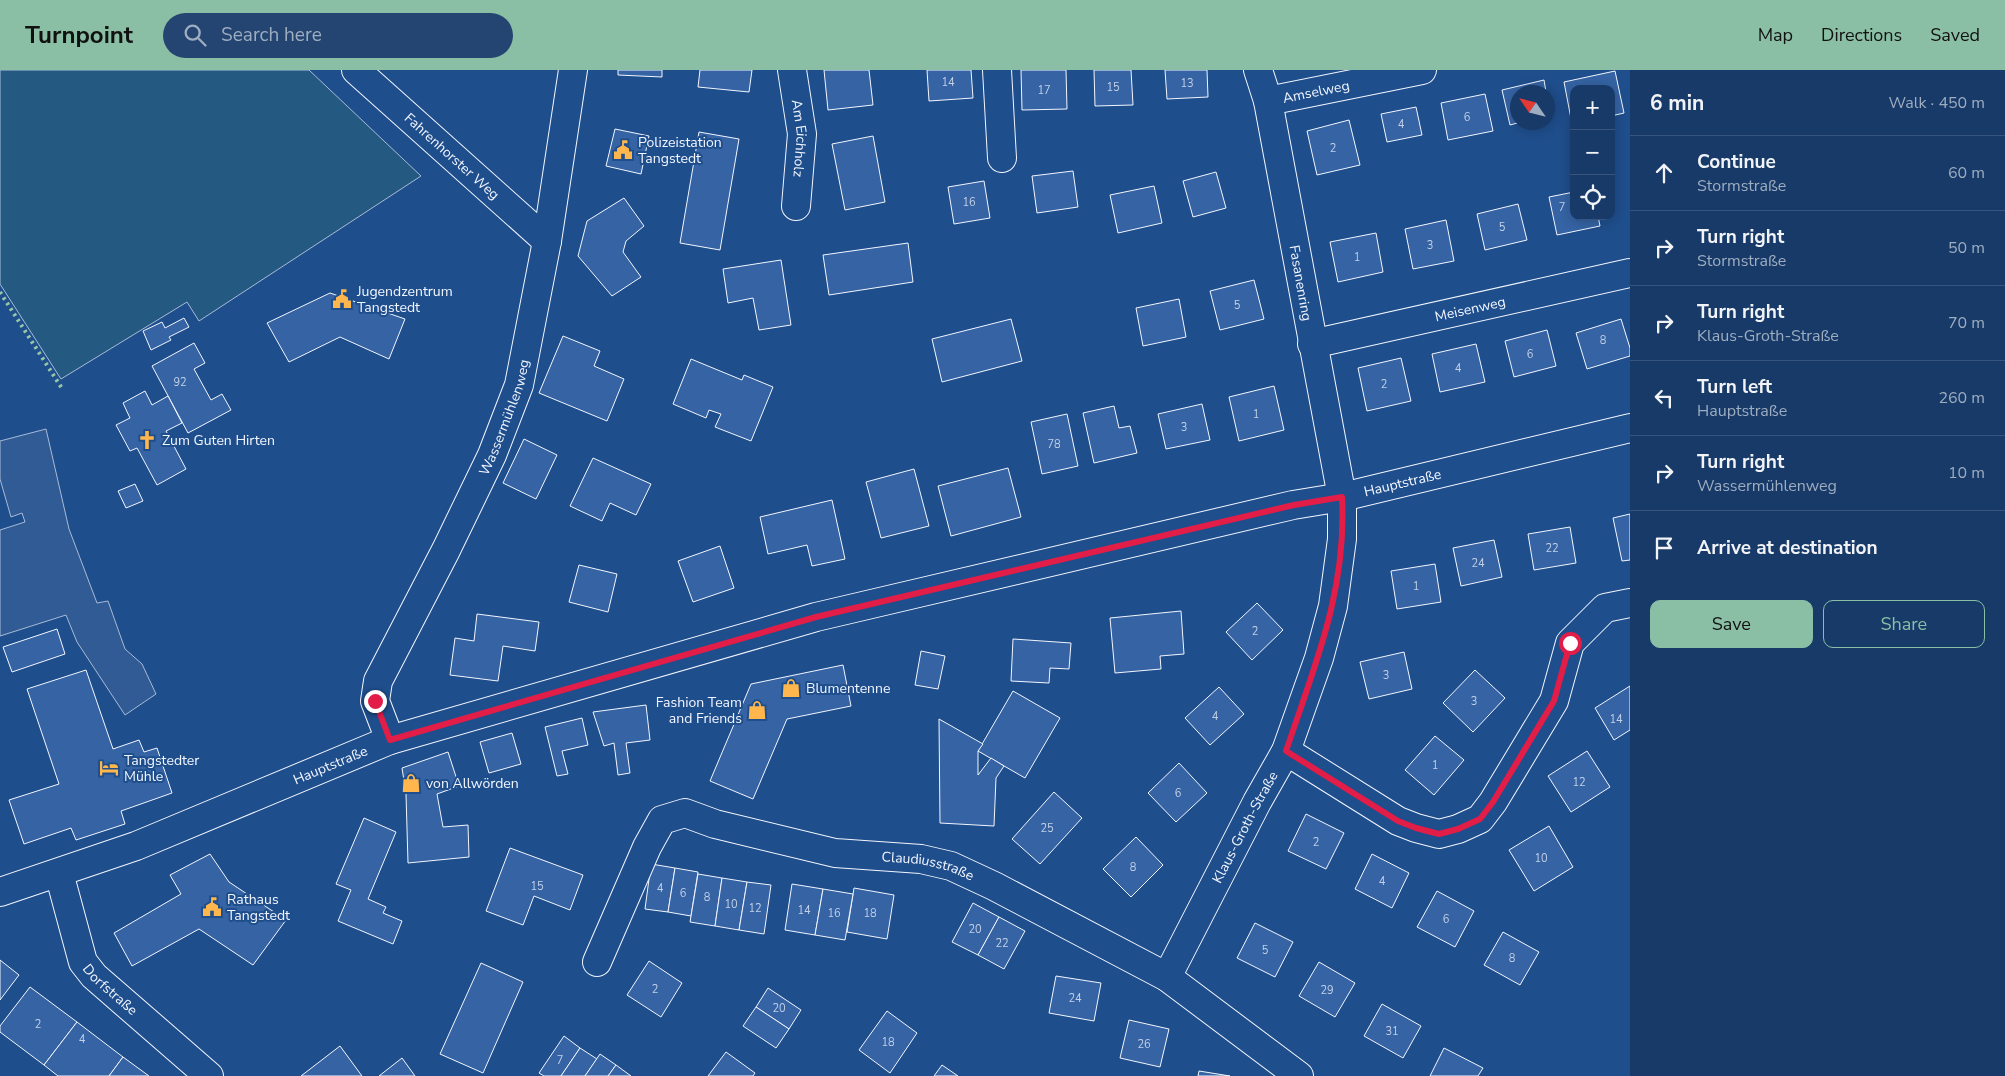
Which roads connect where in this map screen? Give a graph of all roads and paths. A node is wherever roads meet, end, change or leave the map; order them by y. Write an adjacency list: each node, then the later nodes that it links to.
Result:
1 (356, 70): 10 (street, Fahrenhorster Weg)
2 (573, 70): 10 (street, Wassermühlenweg)
3 (792, 70): 9 (street, Am Eichholz)
4 (997, 70): 8 (street)
5 (1258, 70): 7 (street, Fasanenring)
6 (1422, 70): 7 (street, Amselweg)
7 (1268, 102): 12 (street, Fasanenring)
8 (1002, 158)
9 (796, 206)
10 (547, 241): 16 (street, Wassermühlenweg)
11 (1630, 274): 12 (street, Meisenweg)
12 (1312, 344): 14 (street, Fasanenring)
13 (1630, 428): 14 (street, Hauptstraße)
14 (1342, 497): 16 (street, Hauptstraße); 17 (street, Klaus-Groth-Straße)
15 (1630, 603): 17 (street)
16 (390, 740): 18 (street, Hauptstraße)
17 (1286, 751): 21 (street, Klaus-Groth-Straße)
18 (60, 873): 19 (street, Hauptstraße); 22 (street, Dorfstraße)
19 (0, 892)
20 (597, 962): 21 (street, Claudiusstraße)
21 (1167, 977): 23 (street, Claudiusstraße)
22 (209, 1076)
23 (1299, 1076)

